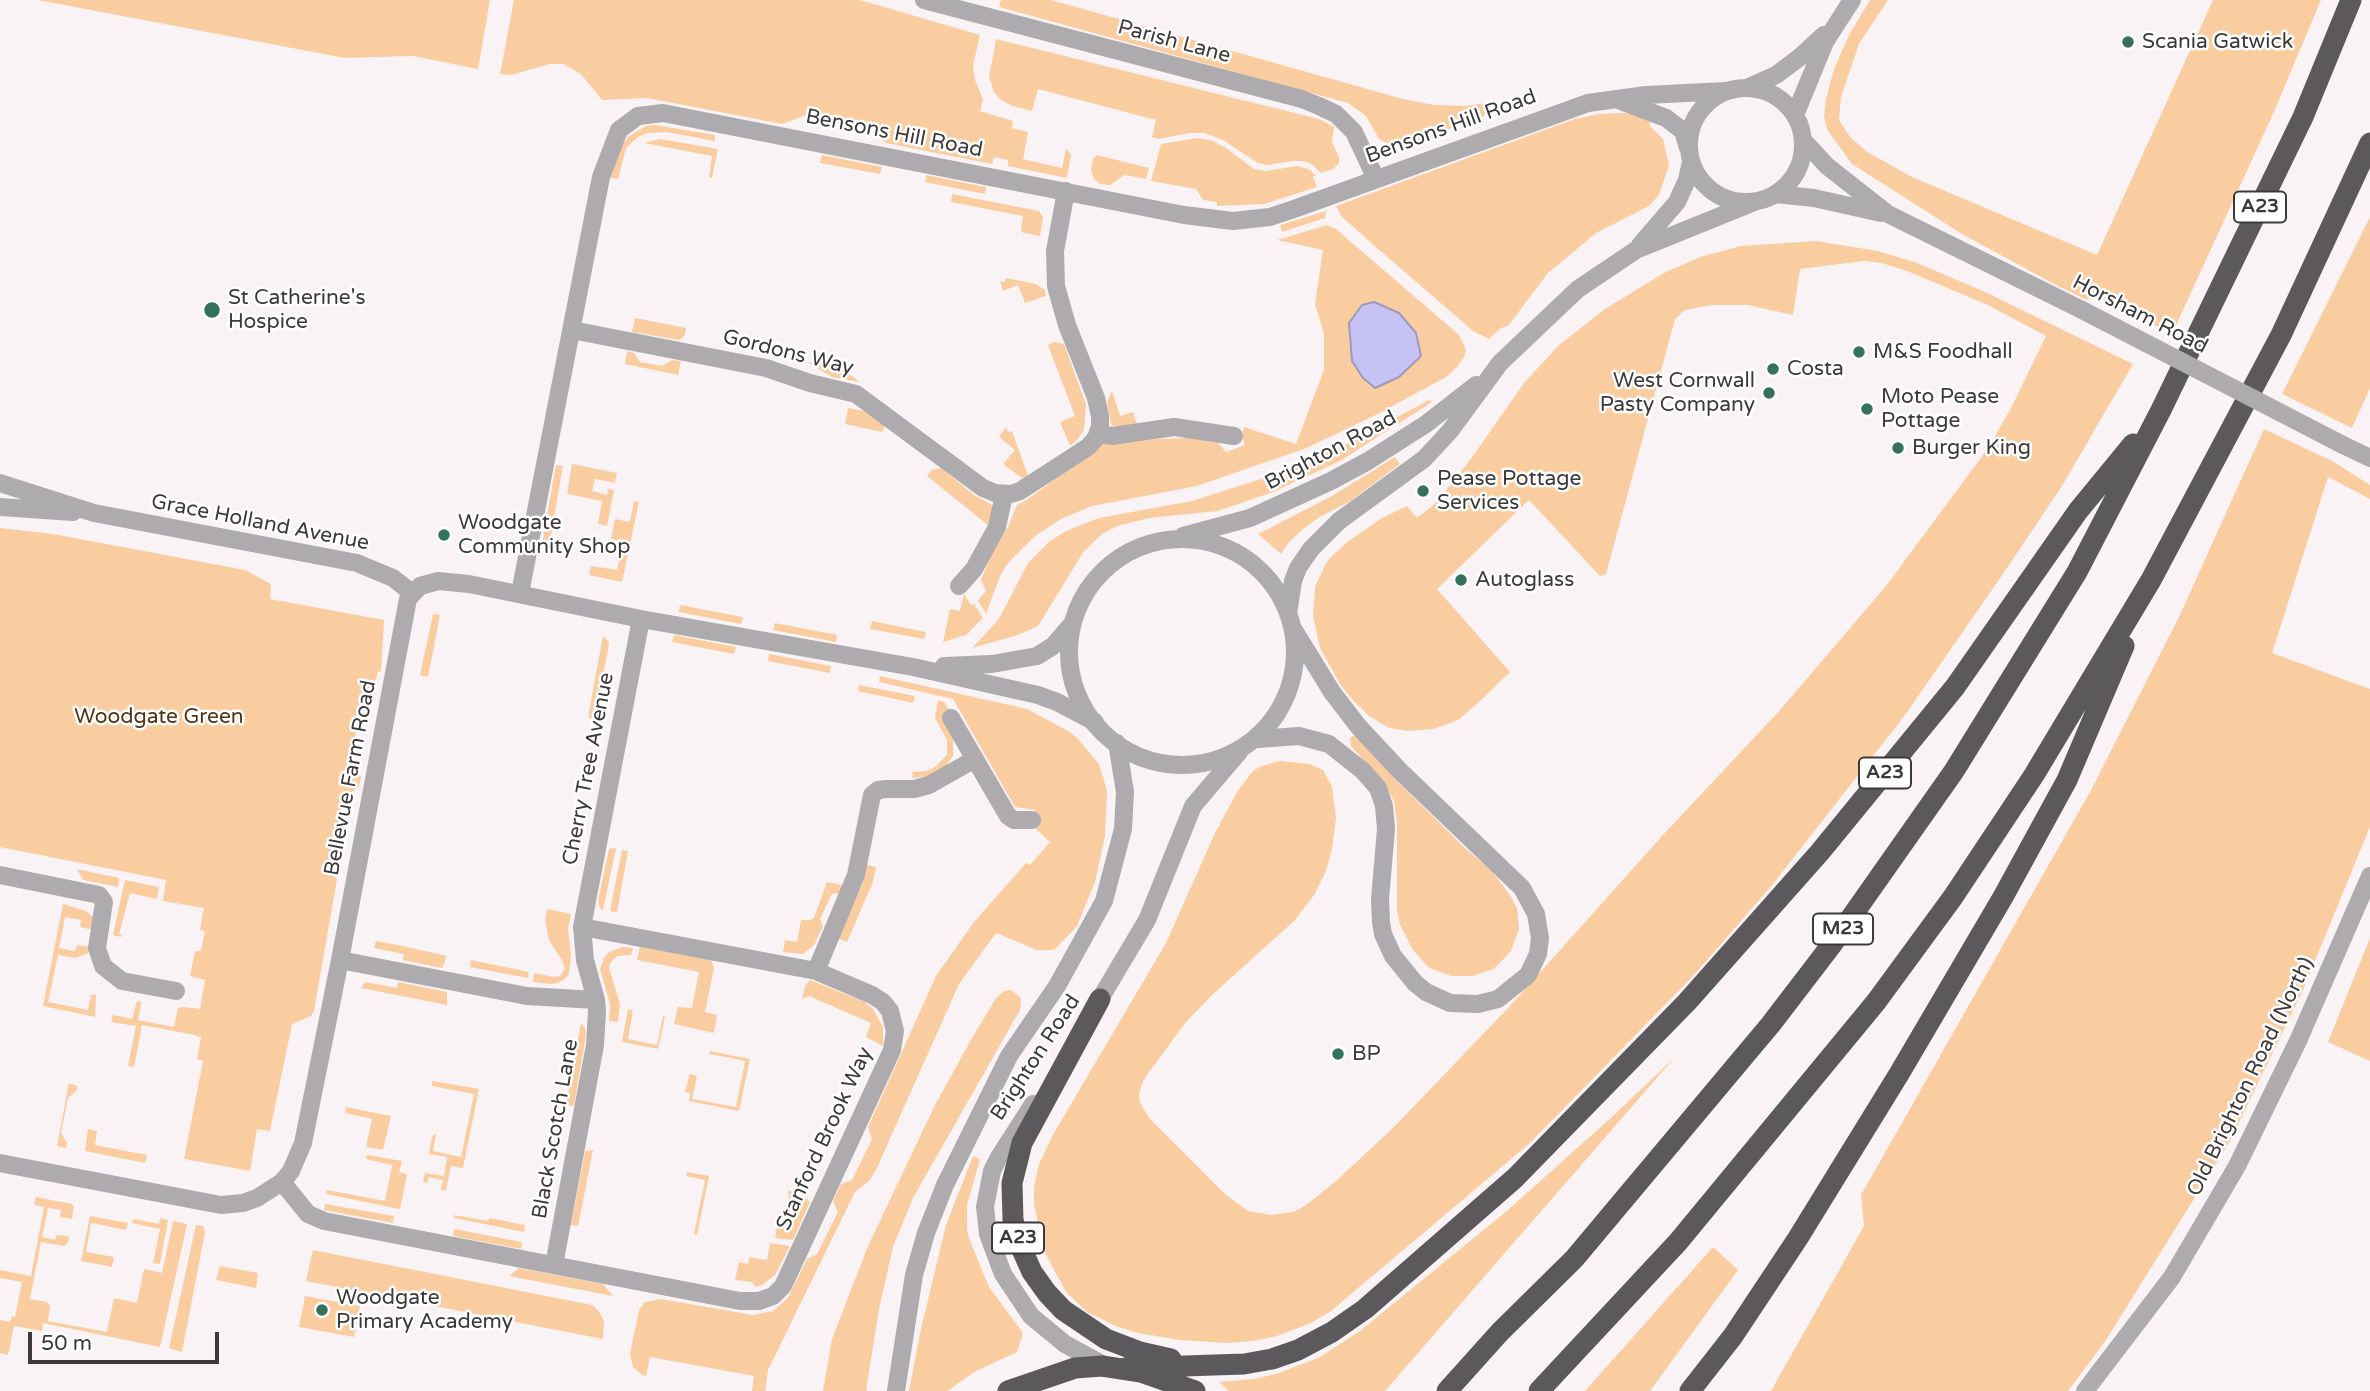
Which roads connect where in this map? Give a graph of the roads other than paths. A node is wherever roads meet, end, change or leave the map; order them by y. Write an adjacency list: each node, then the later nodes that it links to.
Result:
1 (924, 0): 12 (street, Parish Lane)
2 (1852, 0): 4 (street)
3 (2351, 0): 20 (highway, A23)
4 (1834, 26): 5 (street); 8 (street)
5 (1745, 88): 6 (street); 8 (street)
6 (1726, 91): 7 (street, Bensons Hill Road); 11 (street)
7 (1618, 99): 11 (street); 12 (street, Bensons Hill Road)
8 (1795, 114): 9 (street)
9 (1803, 140): 14 (street); 16 (street, Horsham Road)
10 (2370, 143): 29 (highway)
11 (1690, 156): 15 (street); 17 (street, Brighton Road)
12 (1376, 179): 13 (street, Bensons Hill Road)
13 (1066, 191): 18 (street, Bensons Hill Road); 21 (street)
14 (1775, 194): 15 (street); 16 (street, Horsham Road)
15 (1757, 201): 17 (street, Brighton Road)
16 (1888, 214): 23 (street, Horsham Road, bridge)
17 (1636, 250): 19 (street, Brighton Road)
18 (572, 330): 25 (street, Gordons Way); 32 (street, Bensons Hill Road)
19 (1492, 372): 28 (street, Brighton Road); 34 (street, Brighton Road)
20 (2161, 410): 56 (highway, A23); 61 (highway, M23)
21 (1098, 434): 22 (street); 25 (street)
22 (1234, 436)
23 (2370, 458)
24 (0, 483): 27 (street, Grace Holland Avenue)
25 (1004, 495): 30 (street)
26 (0, 507): 27 (street, Grace Holland Avenue)
27 (94, 513): 31 (street, Grace Holland Avenue)
28 (1174, 538): 34 (street); 35 (street)
29 (2151, 580): 62 (highway); 63 (highway)
30 (959, 586)
31 (412, 593): 32 (street); 48 (street, Bellevue Farm Road)
32 (520, 593): 33 (street)
33 (641, 619): 36 (street); 47 (street, Cherry Tree Avenue)
34 (1290, 620): 39 (street); 39 (street)
35 (1072, 624): 36 (street); 38 (street)
36 (912, 667): 38 (street)
37 (951, 718): 42 (street)
38 (1094, 722): 40 (street)
39 (1258, 739): 41 (street)
40 (1117, 743): 41 (street); 58 (street, Brighton Road)
41 (1239, 752): 51 (street, Brighton Road)
42 (975, 760): 43 (street); 49 (street)
43 (1032, 820)
44 (0, 875): 50 (street)
45 (2370, 876): 46 (street, Old Brighton Road (North))
46 (2366, 897): 64 (street, Old Brighton Road (North))
47 (582, 927): 49 (street, Stanford Brook Way); 52 (street)
48 (340, 960): 52 (street); 54 (street, Bellevue Farm Road)
49 (816, 971): 55 (street, Stanford Brook Way)
50 (176, 991)
51 (1100, 999): 56 (highway, A23); 57 (street, Brighton Road)
52 (596, 1000): 55 (street, Black Scotch Lane)
53 (0, 1163): 54 (street, Bellevue Farm Road)
54 (282, 1182): 55 (street, Stanford Brook Way)
55 (554, 1265)
56 (1226, 1365): 57 (highway, A23)
57 (1116, 1367): 59 (highway); 60 (highway)
58 (896, 1391)
59 (1008, 1391)
60 (1195, 1391)
61 (1447, 1391)
62 (1539, 1391)
63 (1690, 1391)
64 (2085, 1391)

